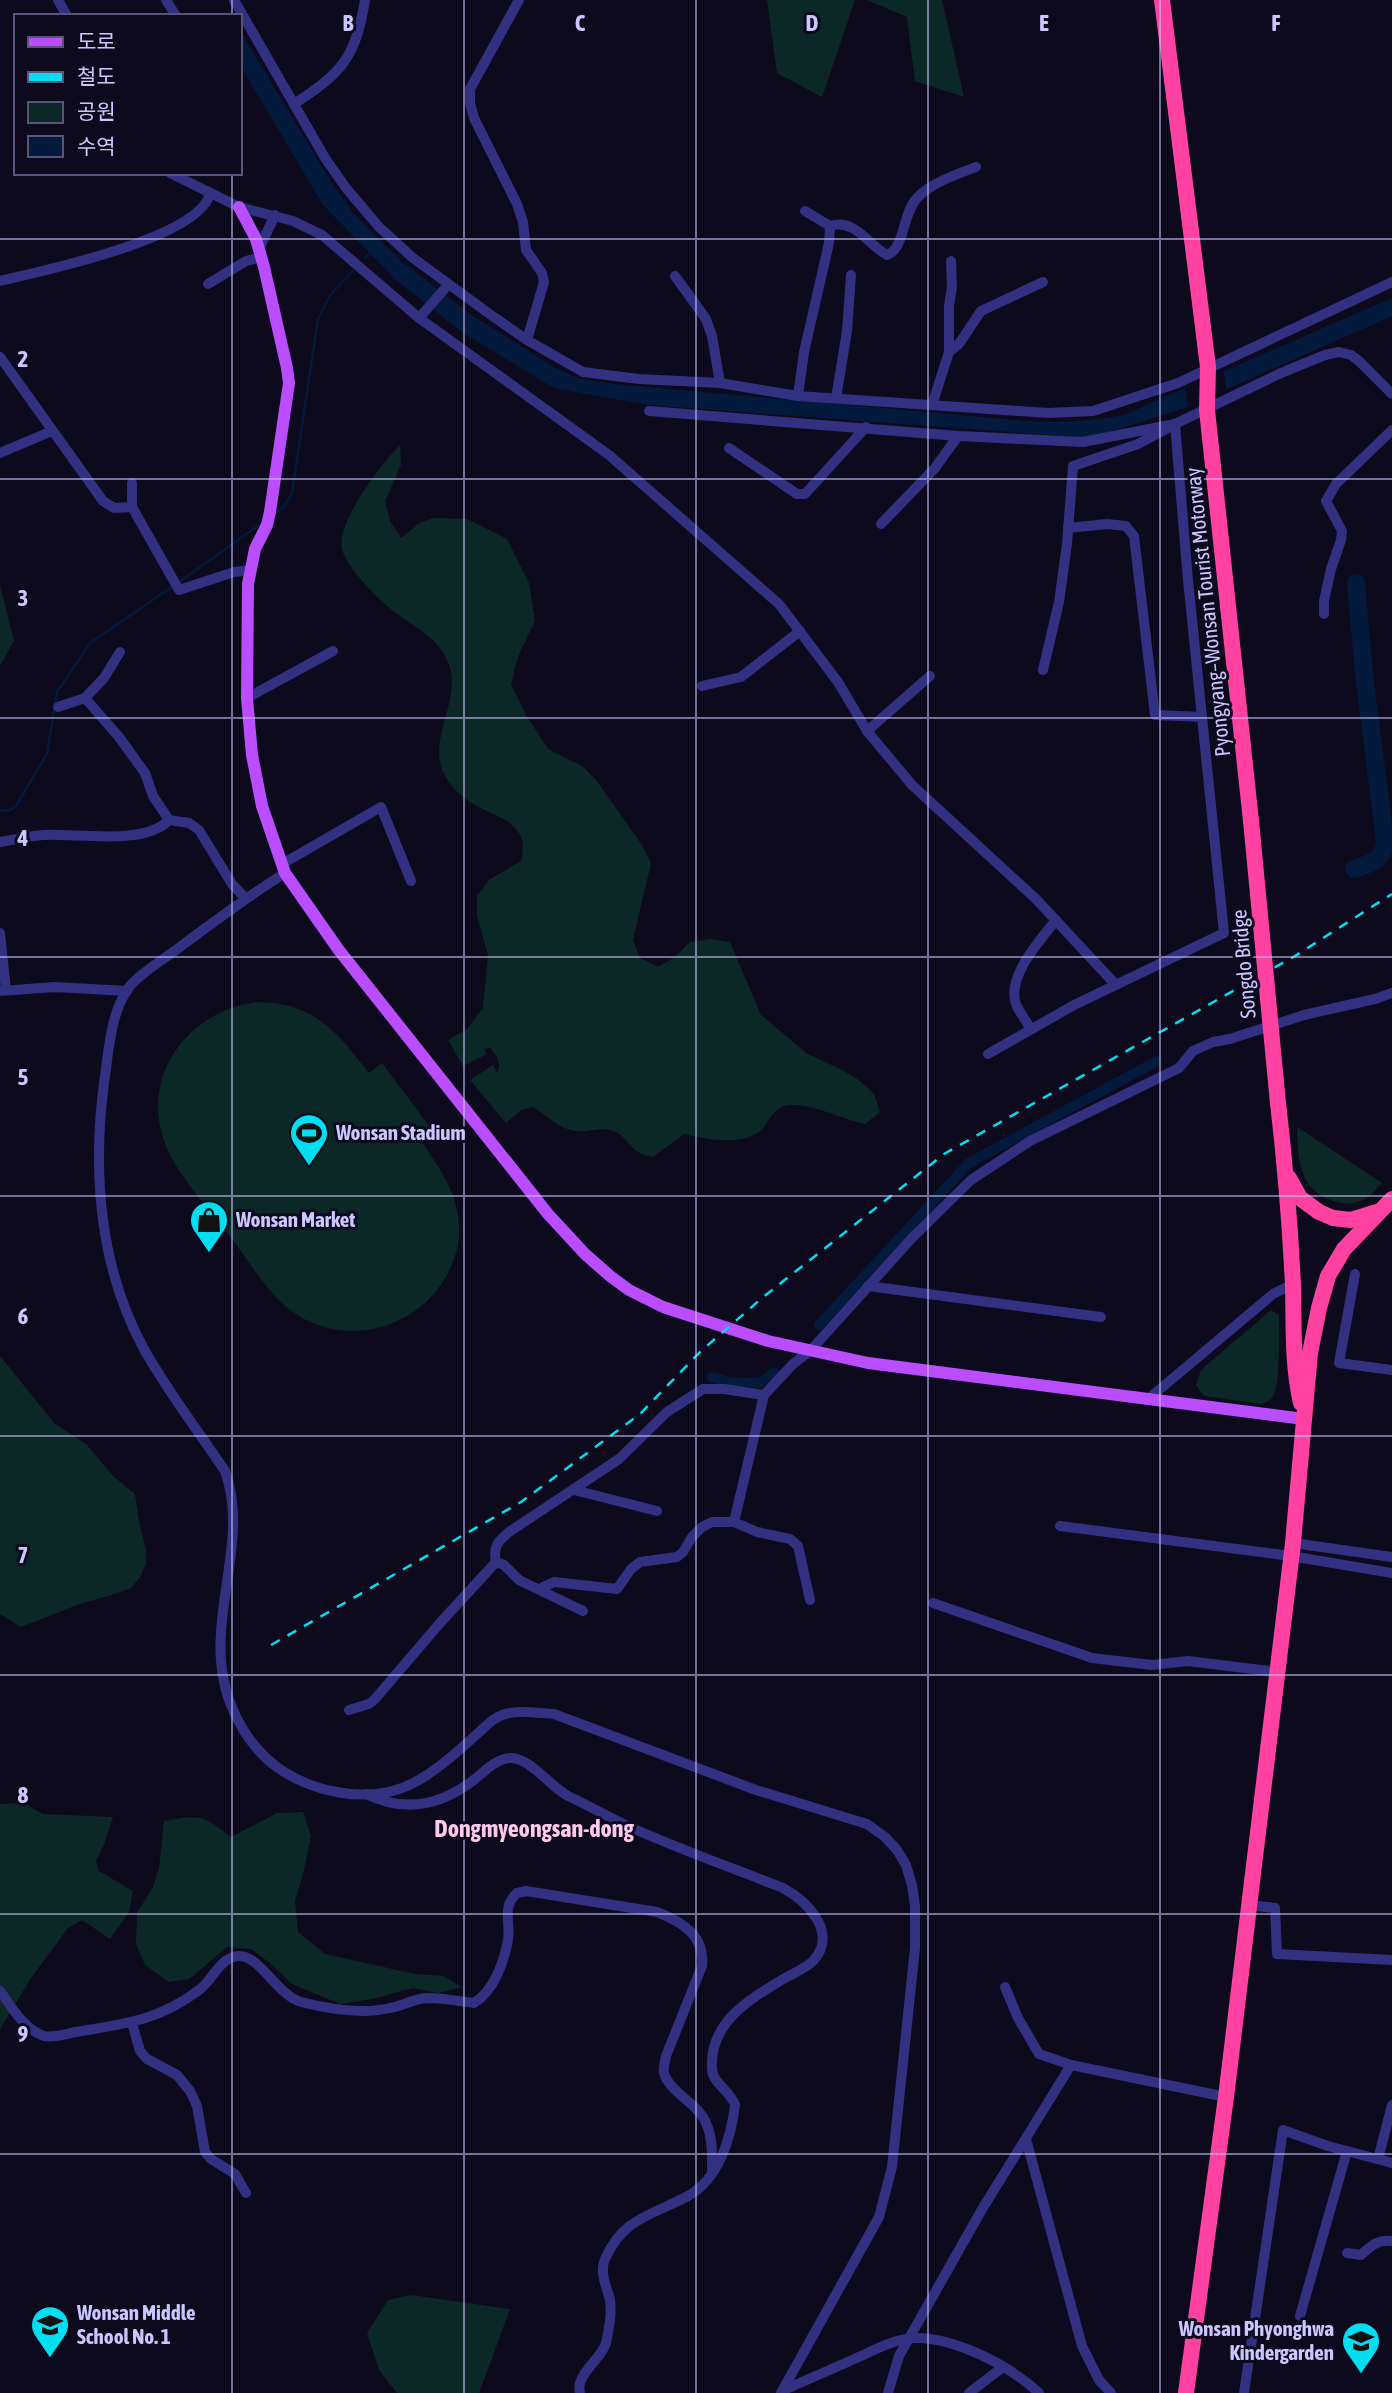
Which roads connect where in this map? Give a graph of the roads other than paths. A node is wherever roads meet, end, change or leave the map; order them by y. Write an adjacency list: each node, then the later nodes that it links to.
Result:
1 (234, 0): 5 (street)
2 (365, 0): 5 (street)
3 (519, 0): 23 (street)
4 (1162, 0): 26 (highway)
5 (294, 104): 21 (street)
6 (976, 167): 12 (street)
7 (174, 175): 8 (street)
8 (210, 193): 9 (street); 17 (street)
9 (239, 206): 11 (street); 13 (main road)
10 (805, 211): 12 (street)
11 (275, 215): 13 (street); 22 (street)
12 (830, 226): 29 (street)
13 (260, 253): 20 (street); 45 (main road)
14 (951, 261): 24 (street)
15 (851, 275): 30 (street)
16 (675, 276): 27 (street)
17 (0, 281)
18 (1043, 282): 24 (street)
19 (1392, 282): 26 (street)
20 (208, 284)
21 (447, 287): 22 (street); 23 (street)
22 (421, 315): 47 (street)
23 (527, 340): 27 (street)
24 (949, 352): 32 (street)
25 (0, 357): 37 (street)
26 (1208, 370): 31 (highway, Pyongyang–Wonsan Tourist Motorway); 32 (street)
27 (720, 383): 29 (street)
28 (1392, 394): 31 (street)
29 (798, 396): 30 (street)
30 (836, 398): 32 (street)
31 (1208, 404): 34 (street); 59 (highway, Pyongyang–Wonsan Tourist Motorway)
32 (932, 405)
33 (649, 411): 35 (street)
34 (1175, 424): 38 (street); 44 (street); 56 (street)
35 (866, 427): 38 (street); 39 (street)
36 (1392, 430): 46 (street)
37 (52, 431): 40 (street); 42 (street)
38 (958, 436): 43 (street)
39 (729, 448)
40 (0, 453)
41 (132, 483): 42 (street)
42 (132, 507): 45 (street)
43 (881, 524)
44 (1068, 528): 50 (street); 56 (street)
45 (250, 570): 54 (main road)
46 (1324, 614)
47 (800, 631): 52 (street); 57 (street)
48 (333, 651): 54 (street)
49 (120, 652): 53 (street)
50 (1043, 670)
51 (930, 676): 57 (street)
52 (702, 686)
53 (85, 698): 55 (street); 58 (street)
54 (247, 698): 61 (main road)
55 (58, 707)
56 (1202, 717): 66 (street)
57 (867, 732): 64 (street)
58 (169, 820): 60 (street); 63 (street)
59 (1251, 821): 72 (highway, Songdo Bridge, bridge)
60 (0, 842)
61 (283, 869): 62 (street); 63 (street); 79 (main road)
62 (411, 881)
63 (245, 898): 68 (street)
64 (1056, 919): 66 (street); 70 (street)
65 (0, 933): 67 (street)
66 (1116, 985): 70 (street)
67 (3, 991): 68 (street)
68 (127, 991): 98 (street)
69 (1392, 993): 77 (street)
70 (1030, 1028): 71 (street)
71 (988, 1054)
72 (1286, 1173): 74 (highway); 76 (highway)
73 (1392, 1199): 74 (highway)
74 (1378, 1212): 83 (highway)
75 (1355, 1275): 80 (street)
76 (1293, 1284): 82 (street); 83 (highway)
77 (868, 1286): 78 (street); 79 (street)
78 (1101, 1317)
79 (810, 1351): 81 (street); 82 (main road)
80 (1392, 1370)
81 (764, 1395): 84 (street); 86 (street)
82 (1147, 1400): 83 (main road)
83 (1304, 1419): 88 (highway)
84 (574, 1490): 85 (street); 90 (street)
85 (657, 1510)
86 (734, 1522): 92 (street); 93 (street)
87 (1060, 1526): 88 (street)
88 (1292, 1550): 89 (street); 91 (street); 96 (highway)
89 (1392, 1558)
90 (496, 1562): 92 (street); 97 (street)
91 (1392, 1573)
92 (540, 1589): 95 (street)
93 (810, 1600)
94 (933, 1603): 96 (street)
95 (583, 1611)
96 (1277, 1672): 99 (highway)
97 (349, 1710)
98 (366, 1794): 111 (street); 118 (street)
99 (1249, 1905): 100 (street); 105 (highway)
100 (1392, 1960)
101 (1005, 1987): 104 (street)
102 (0, 1991): 103 (street)
103 (132, 2023): 111 (street); 112 (street)
104 (1071, 2065): 105 (street); 107 (street)
105 (1226, 2096): 124 (highway)
106 (1392, 2105): 109 (street)
107 (1026, 2139): 116 (street); 123 (street)
108 (1347, 2151): 109 (street); 115 (street); 125 (street)
109 (1378, 2160): 110 (street)
110 (1392, 2163)
111 (712, 2172): 119 (street)
112 (246, 2193)
113 (1392, 2241): 114 (street)
114 (1346, 2253)
115 (1300, 2316)
116 (911, 2338): 117 (street); 118 (street); 120 (street)
117 (1003, 2367): 121 (street); 122 (street)
118 (781, 2392)
119 (580, 2393)
120 (888, 2393)
121 (969, 2393)
122 (1039, 2393)
123 (1111, 2393)
124 (1186, 2393)
125 (1244, 2393)

